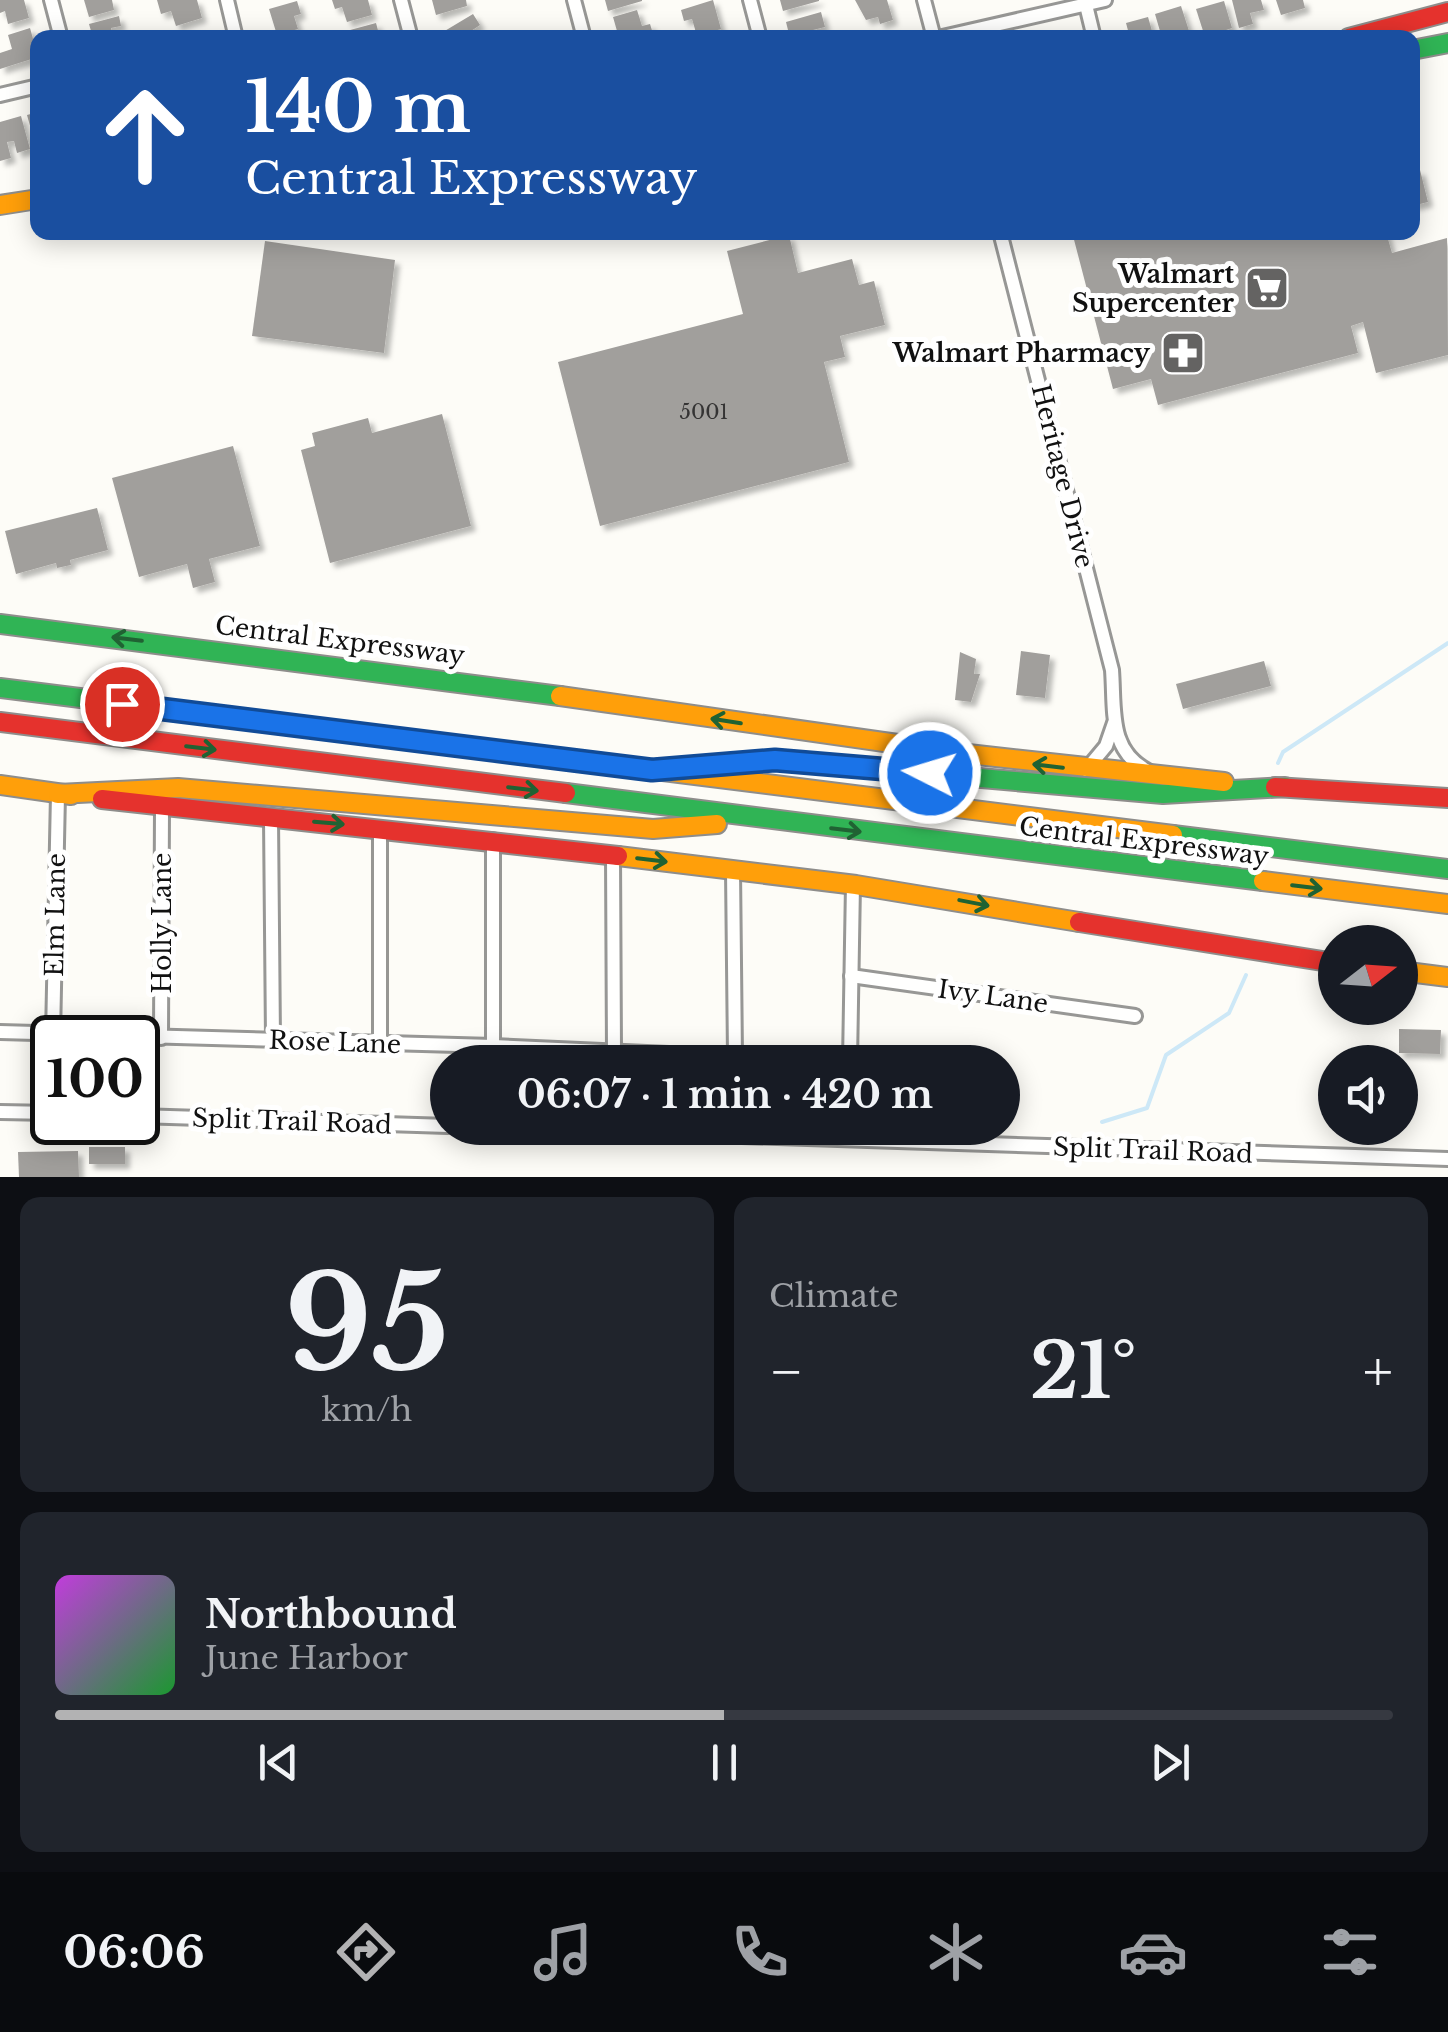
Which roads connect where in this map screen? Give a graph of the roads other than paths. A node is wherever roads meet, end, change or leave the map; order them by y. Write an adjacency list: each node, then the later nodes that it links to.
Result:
1 (52, 0): 10 (street)
2 (227, 0): 11 (street)
3 (401, 0): 12 (street)
4 (574, 0): 13 (street)
5 (750, 0): 14 (street)
6 (924, 0): 15 (street)
7 (1105, 0): 8 (street)
8 (1086, 5): 16 (street); 17 (street)
9 (1448, 12): 18 (main road)
10 (59, 30)
11 (234, 30)
12 (409, 30)
13 (582, 30)
14 (758, 30)
15 (933, 30)
16 (972, 30)
17 (1092, 30)
18 (1379, 30)
19 (1448, 42): 20 (main road)
20 (1420, 48)
21 (30, 88): 22 (street)
22 (0, 95)
23 (30, 200): 24 (main road)
24 (0, 206)
25 (1002, 240): 29 (street, Heritage Drive)
26 (0, 624): 32 (main road, Central Expressway, one-way to 26)
27 (0, 679): 28 (main road)
28 (8, 689): 31 (main road, Central Expressway)
29 (1114, 721): 32 (street); 33 (street, Heritage Drive)
30 (0, 722): 40 (main road, Central Expressway, one-way to 40)
31 (652, 770): 35 (main road); 44 (main road, Central Expressway)
32 (1086, 770): 33 (main road, Central Expressway)
33 (1157, 776): 35 (main road, Central Expressway)
34 (0, 784): 36 (main road)
35 (1284, 788): 37 (main road, Central Expressway)
36 (58, 794): 38 (main road); 40 (main road); 52 (street, Elm Lane)
37 (1448, 798)
38 (162, 808): 39 (main road); 56 (street, Holly Lane)
39 (271, 818): 41 (main road, one-way to 41); 57 (street)
40 (765, 820): 47 (main road, Central Expressway, one-way to 47)
41 (380, 828): 42 (main road); 58 (street)
42 (493, 840): 43 (main road); 60 (street)
43 (613, 855): 45 (main road, one-way to 45); 61 (street)
44 (1448, 869)
45 (733, 870): 46 (main road); 62 (street)
46 (853, 884): 48 (main road, one-way to 48); 50 (street)
47 (1448, 904)
48 (1318, 961)
49 (1418, 973): 51 (main road)
50 (851, 976): 53 (street, Ivy Lane); 63 (street)
51 (1448, 977)
52 (53, 1015)
53 (1135, 1016)
54 (0, 1032): 55 (street, Rose Lane)
55 (30, 1034)
56 (161, 1038): 57 (street, Rose Lane)
57 (272, 1040): 58 (street, Rose Lane)
58 (380, 1044): 59 (street, Rose Lane)
59 (436, 1045)
60 (493, 1045)
61 (614, 1045)
62 (735, 1045)
63 (850, 1045)
64 (0, 1112): 65 (street)
65 (30, 1113)
66 (160, 1117): 67 (street, Split Trail Road)
67 (430, 1125)
68 (1019, 1145): 69 (street, Split Trail Road)
69 (1448, 1159)

